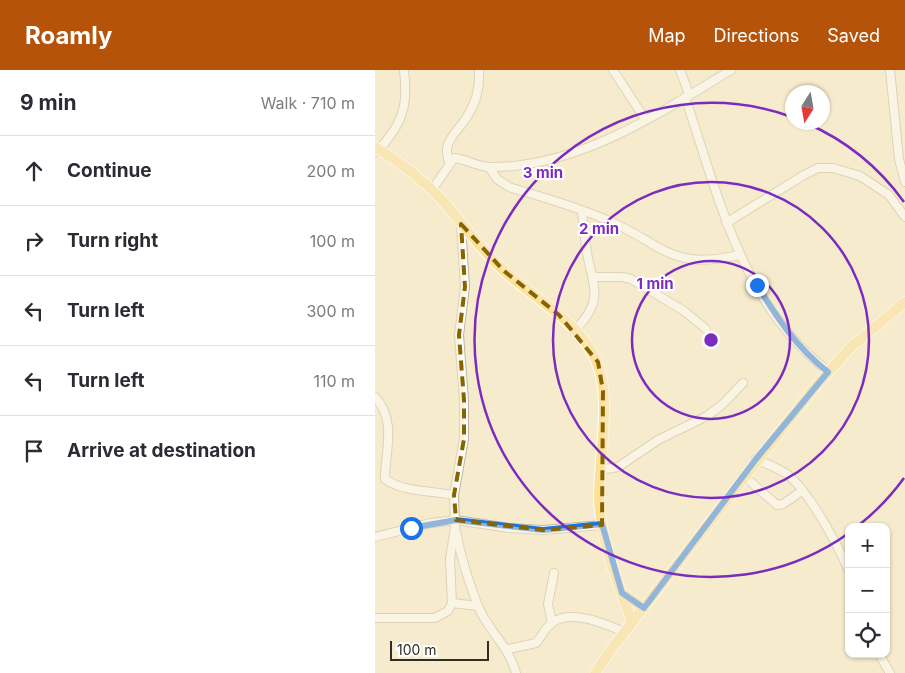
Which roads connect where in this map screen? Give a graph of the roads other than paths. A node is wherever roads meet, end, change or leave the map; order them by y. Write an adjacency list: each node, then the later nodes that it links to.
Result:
1 (404, 70): 9 (street)
2 (479, 70): 10 (street)
3 (613, 70): 8 (street)
4 (680, 70): 7 (street)
5 (731, 70): 7 (street)
6 (890, 70): 12 (street)
7 (687, 96): 8 (street); 16 (street)
8 (645, 119): 11 (street)
9 (376, 149): 13 (main road)
10 (449, 162): 11 (street); 13 (street)
11 (489, 167): 14 (street)
12 (905, 182)
13 (431, 190): 17 (main road)
14 (582, 211): 18 (street); 19 (street)
15 (905, 216): 16 (street)
16 (726, 223): 18 (street)
17 (461, 224): 22 (main road); 30 (street)
18 (739, 255): 23 (street)
19 (594, 277): 21 (street); 22 (street)
20 (905, 302): 23 (main road)
21 (706, 329)
22 (574, 331): 27 (main road)
23 (828, 372): 26 (main road)
24 (743, 383): 27 (street)
25 (375, 397): 30 (street)
26 (756, 459): 28 (main road); 29 (street)
27 (600, 470): 32 (main road)
28 (744, 476): 29 (street); 39 (main road)
29 (802, 491): 34 (street)
30 (454, 495): 31 (street)
31 (455, 524): 32 (street); 33 (street); 37 (street); 38 (street)
32 (602, 524): 36 (main road)
33 (375, 537)
34 (847, 568)
35 (554, 573): 42 (street)
36 (622, 593): 39 (main road); 41 (main road)
37 (452, 603): 38 (street); 40 (street)
38 (478, 606): 44 (street)
39 (644, 608): 41 (main road)
40 (375, 618)
41 (632, 622): 43 (main road)
42 (552, 623): 43 (street); 44 (street)
43 (625, 632): 47 (main road)
44 (507, 649): 46 (street)
45 (881, 658): 48 (street)
46 (516, 673)
47 (595, 673)
48 (890, 673)

